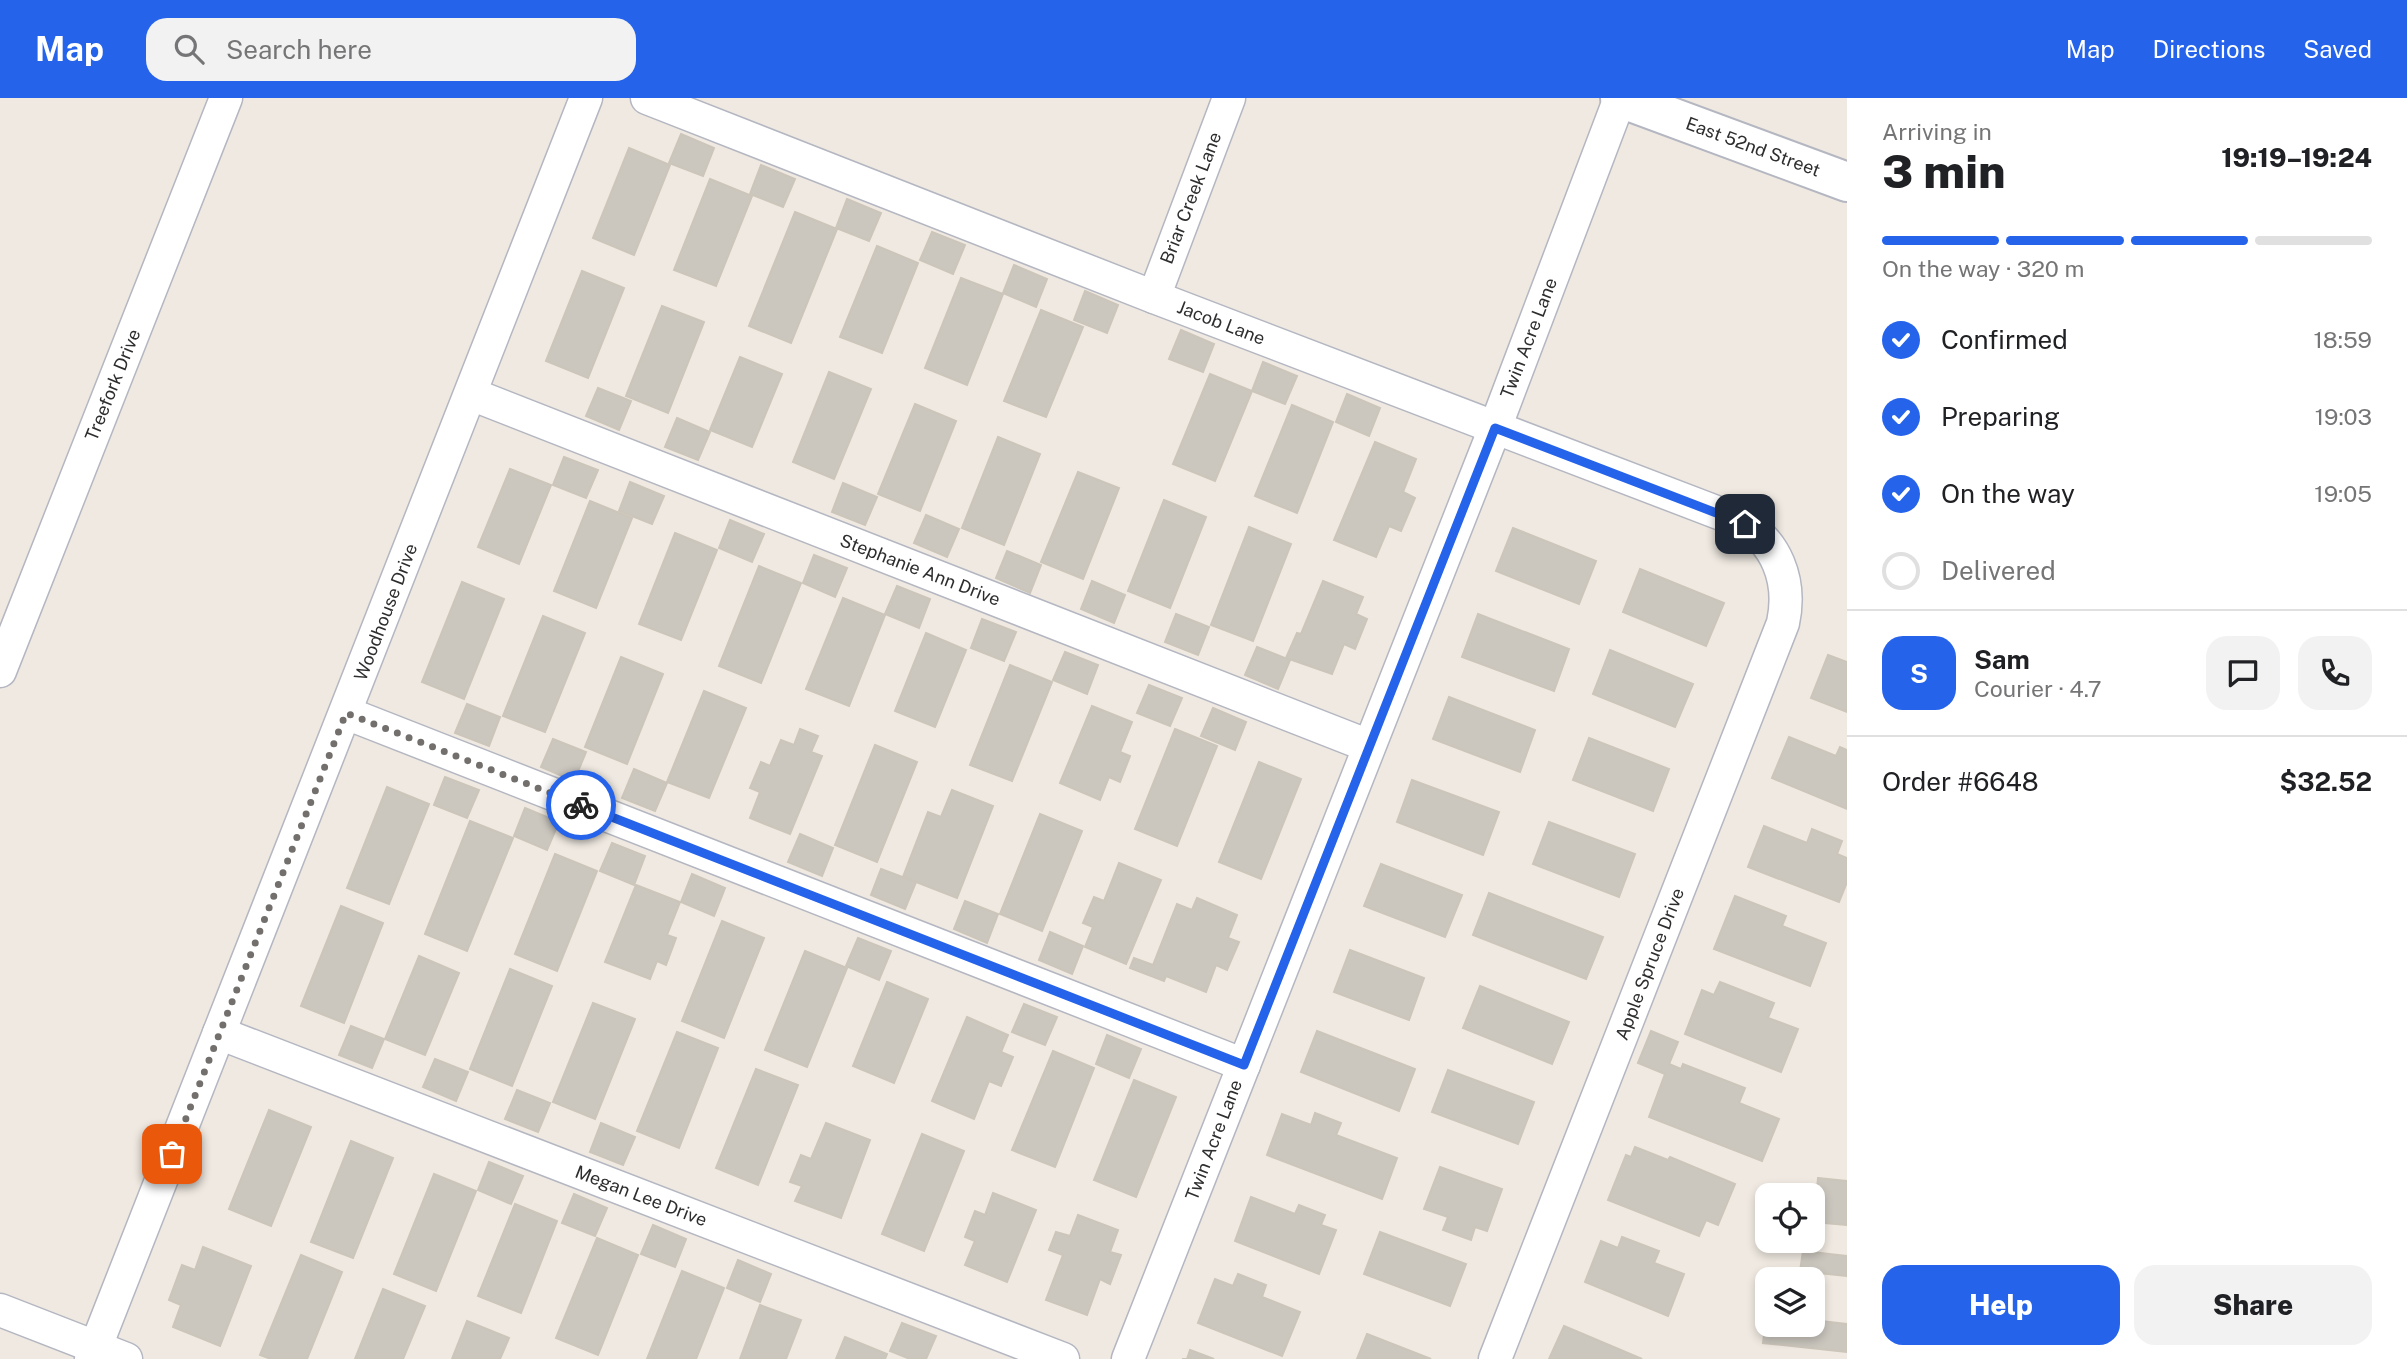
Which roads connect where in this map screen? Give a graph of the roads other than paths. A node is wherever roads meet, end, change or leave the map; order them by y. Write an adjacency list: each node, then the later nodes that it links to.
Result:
1 (226, 98): 11 (street, Treefork Drive)
2 (586, 98): 8 (street, Woodhouse Drive)
3 (647, 98): 7 (street, Jacob Lane)
4 (1229, 98): 7 (street, Briar Creek Lane)
5 (1620, 98): 6 (street, East 52nd Street); 9 (street, Twin Acre Lane)
6 (1847, 182)
7 (1154, 297): 9 (street, Jacob Lane)
8 (471, 394): 12 (street, Woodhouse Drive); 13 (street, Stephanie Ann Drive)
9 (1495, 428): 10 (street, Jacob Lane); 13 (street, Twin Acre Lane)
10 (1779, 566): 21 (street, Apple Spruce Drive)
11 (0, 671)
12 (346, 713): 14 (street, Woodhouse Drive); 15 (street)
13 (1369, 746): 15 (street, Twin Acre Lane)
14 (219, 1033): 17 (street, Woodhouse Drive); 19 (street, Megan Lee Drive)
15 (1244, 1065): 20 (street, Twin Acre Lane)
16 (0, 1310): 17 (street)
17 (93, 1353): 18 (street)
18 (126, 1359)
19 (1063, 1359)
20 (1128, 1359)
21 (1495, 1359)

